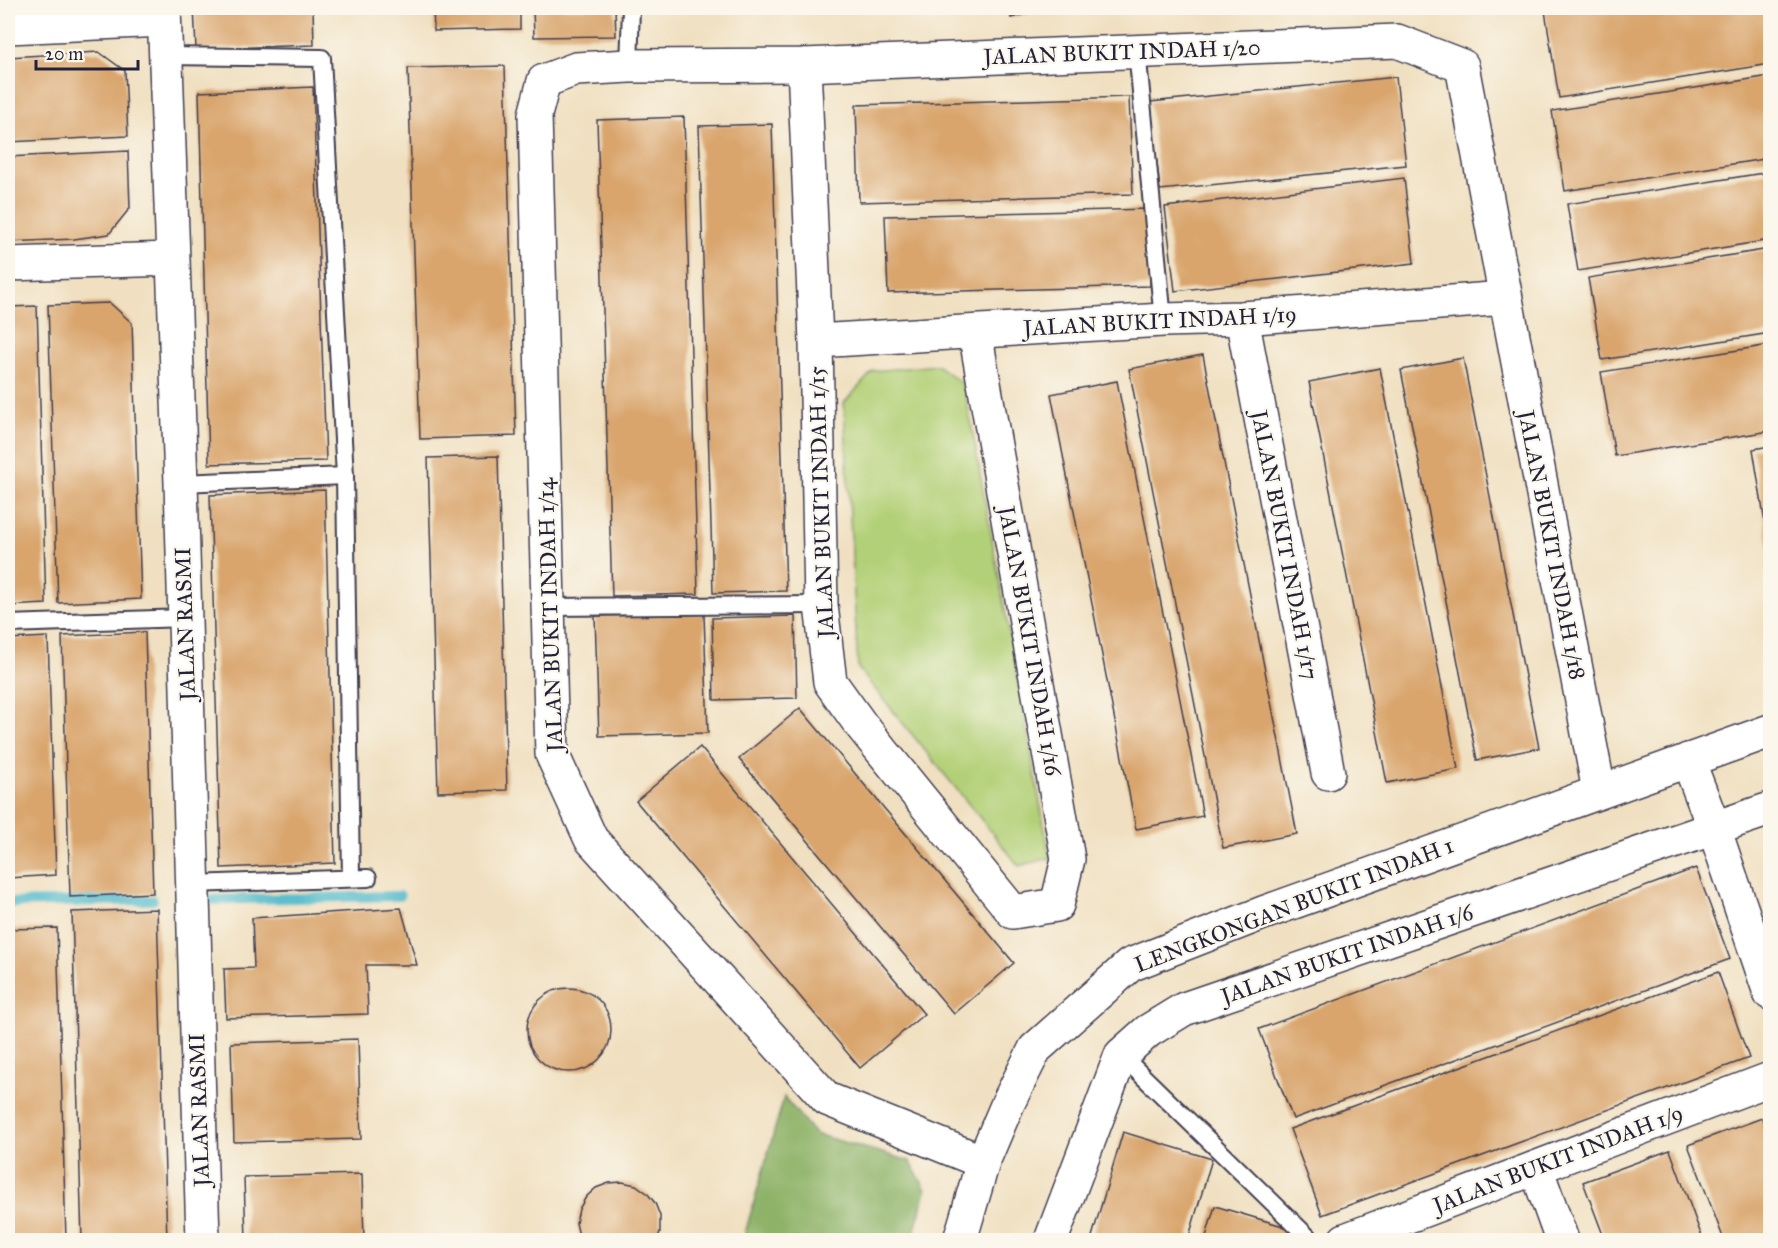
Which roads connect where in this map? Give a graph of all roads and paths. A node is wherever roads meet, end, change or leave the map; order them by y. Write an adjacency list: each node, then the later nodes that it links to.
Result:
1 (631, 8): 7 (lane)
2 (164, 14): 3 (street); 5 (street, JALAN RASMI)
3 (8, 27)
4 (1137, 51): 6 (street, JALAN BUKIT INDAH 1/20); 11 (street, JALAN BUKIT INDAH 1/20); 13 (lane)
5 (165, 56): 9 (street, JALAN RASMI); 16 (lane)
6 (804, 65): 7 (street, JALAN BUKIT INDAH 1/20); 15 (street, JALAN BUKIT INDAH 1/15)
7 (629, 66): 8 (street, JALAN BUKIT INDAH 1/20)
8 (544, 81): 19 (street, JALAN BUKIT INDAH 1/14)
9 (172, 259): 10 (street); 17 (street, JALAN RASMI)
10 (8, 264)
11 (1505, 298): 12 (street, JALAN BUKIT INDAH 1/19); 25 (street, JALAN BUKIT INDAH 1/18)
12 (1242, 318): 13 (street, JALAN BUKIT INDAH 1/19); 24 (street, JALAN BUKIT INDAH 1/17)
13 (1163, 320): 14 (street, JALAN BUKIT INDAH 1/19)
14 (975, 332): 15 (street, JALAN BUKIT INDAH 1/19); 31 (street, JALAN BUKIT INDAH 1/16)
15 (816, 341): 18 (street, JALAN BUKIT INDAH 1/15)
16 (345, 476): 17 (lane); 28 (lane)
17 (181, 483): 20 (street, JALAN RASMI)
18 (821, 604): 19 (lane); 31 (street, JALAN BUKIT INDAH 1/15)
19 (547, 606): 35 (street, JALAN BUKIT INDAH 1/14)
20 (185, 618): 21 (lane); 30 (street, JALAN RASMI)
21 (8, 624)
22 (1770, 731): 23 (street, LENGKONGAN BUKIT INDAH 1)
23 (1688, 760): 25 (street, LENGKONGAN BUKIT INDAH 1); 27 (street)
24 (1328, 773)
25 (1599, 791): 35 (street, LENGKONGAN BUKIT INDAH 1)
26 (1770, 808): 27 (street, JALAN BUKIT INDAH 1/6)
27 (1714, 828): 32 (street); 33 (street, JALAN BUKIT INDAH 1/6)
28 (351, 878): 29 (lane); 30 (lane)
29 (368, 878)
30 (192, 884): 37 (street, JALAN RASMI)
31 (1013, 912)
32 (1770, 993)
33 (1121, 1056): 39 (street, JALAN BUKIT INDAH 1/6); 40 (lane)
34 (1770, 1078): 36 (street, JALAN BUKIT INDAH 1/9)
35 (983, 1162): 38 (street, LENGKONGAN BUKIT INDAH 1)
36 (1536, 1168): 41 (street, JALAN BUKIT INDAH 1/9); 42 (street)
37 (203, 1240)
38 (960, 1240)
39 (1051, 1240)
40 (1311, 1240)
41 (1346, 1240)
42 (1563, 1240)

